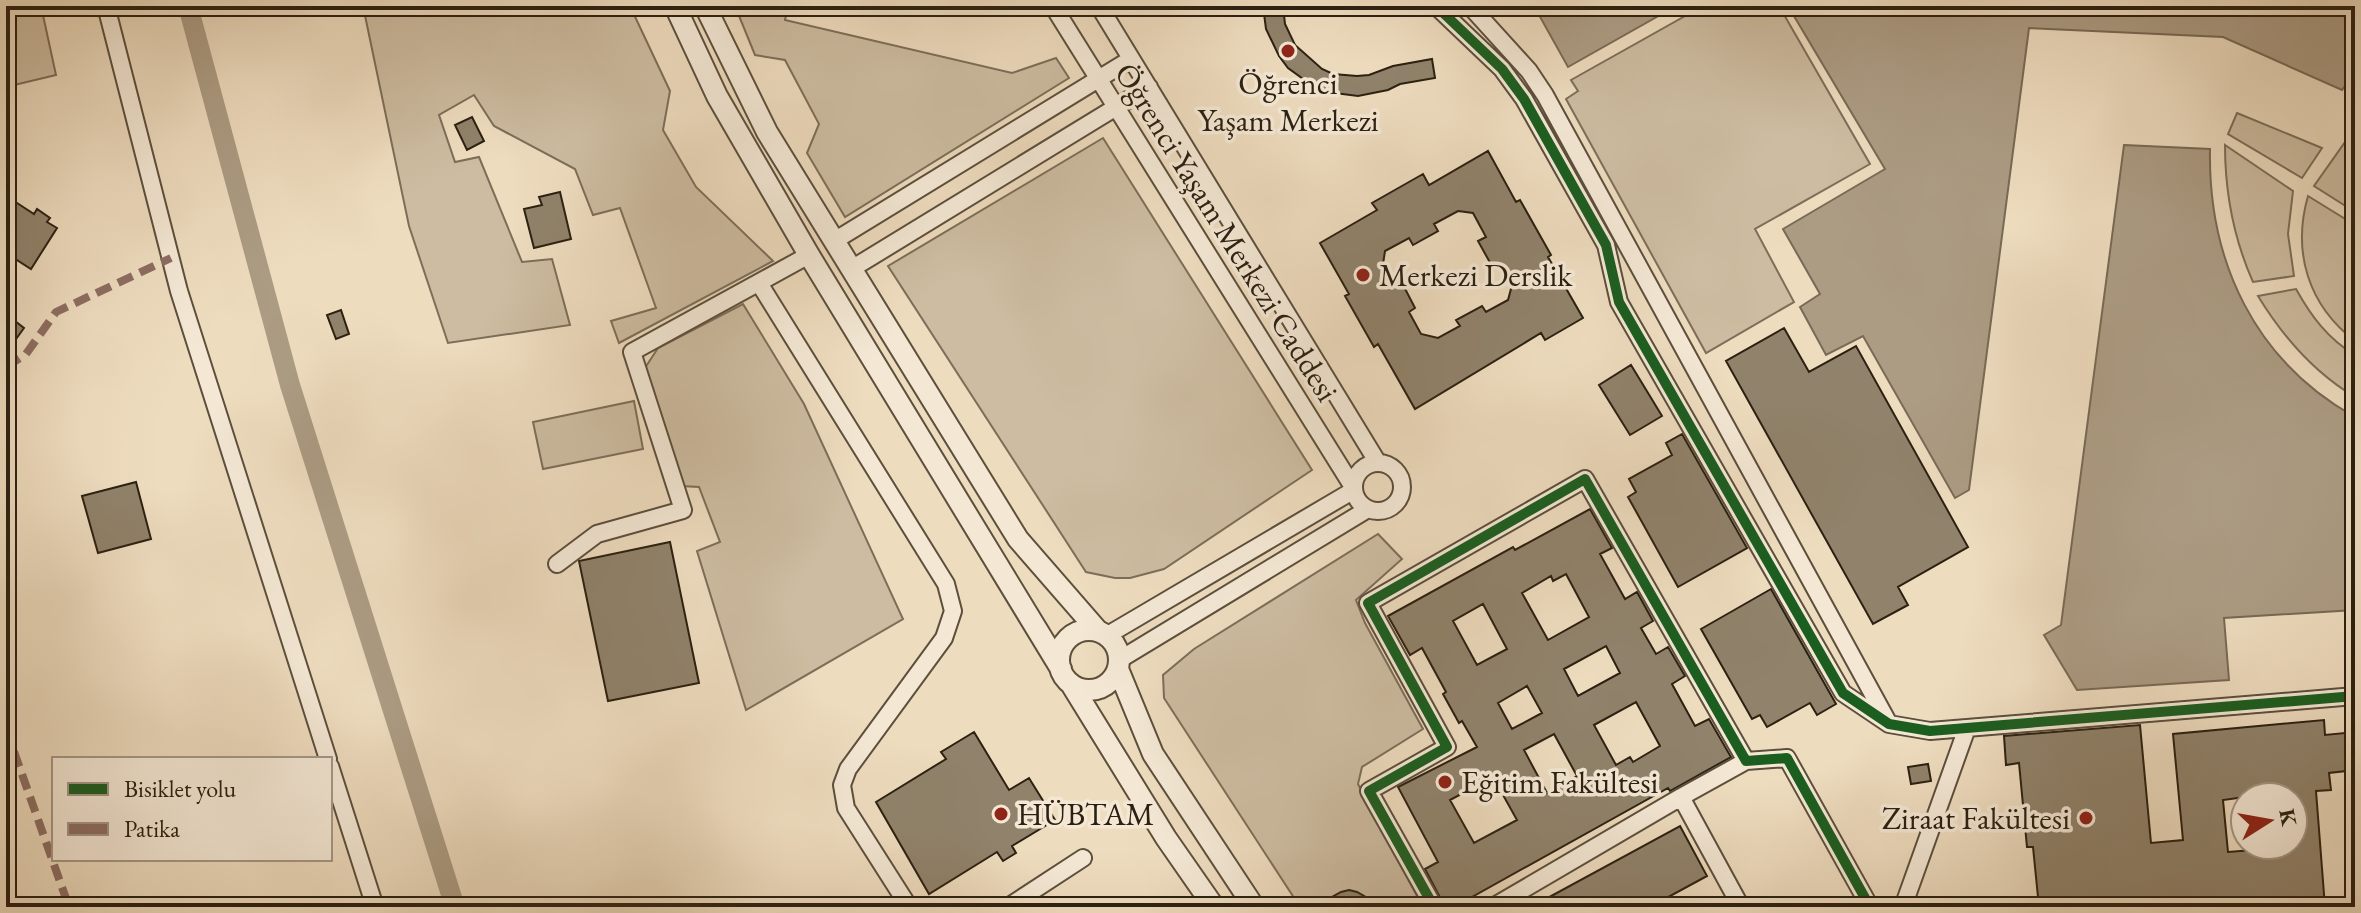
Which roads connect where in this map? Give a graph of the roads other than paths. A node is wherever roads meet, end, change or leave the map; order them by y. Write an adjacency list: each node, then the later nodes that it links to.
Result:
1 (106, 6): 26 (street)
2 (675, 6): 13 (street)
3 (705, 6): 12 (street)
4 (1053, 6): 9 (street, Öğrenci Yaşam Merkezi Caddesi)
5 (1099, 6): 8 (street, Öğrenci Yaşam Merkezi Caddesi)
6 (1436, 6): 24 (street)
7 (1470, 6): 24 (street)
8 (1131, 59): 9 (street); 10 (street, Öğrenci Yaşam Merkezi Caddesi)
9 (1098, 79): 11 (street, Öğrenci Yaşam Merkezi Caddesi); 12 (street)
10 (1149, 87): 11 (street); 16 (street, Öğrenci Yaşam Merkezi Caddesi)
11 (1116, 107): 14 (street); 17 (street, Öğrenci Yaşam Merkezi Caddesi)
12 (834, 241): 14 (street)
13 (809, 255): 15 (street); 22 (street)
14 (853, 268): 20 (street)
15 (759, 283): 19 (street); 32 (street)
16 (1378, 463): 17 (street); 18 (street)
17 (1354, 488): 18 (street); 20 (street)
18 (1368, 509): 21 (street)
19 (557, 564)
20 (1102, 634): 21 (street); 22 (street)
21 (1118, 664): 22 (street); 35 (street)
22 (1066, 676): 34 (street)
23 (2355, 696): 25 (street)
24 (1889, 724): 25 (street)
25 (1967, 728): 40 (street)
26 (327, 757)
27 (1746, 761): 29 (street); 36 (street); 39 (street)
28 (332, 772): 31 (street)
29 (1681, 797): 37 (street); 38 (street)
30 (1083, 858): 33 (street)
31 (375, 907)
32 (909, 907)
33 (1008, 907)
34 (1214, 907)
35 (1254, 907)
36 (1434, 907)
37 (1493, 907)
38 (1741, 907)
39 (1870, 907)
40 (1903, 907)

